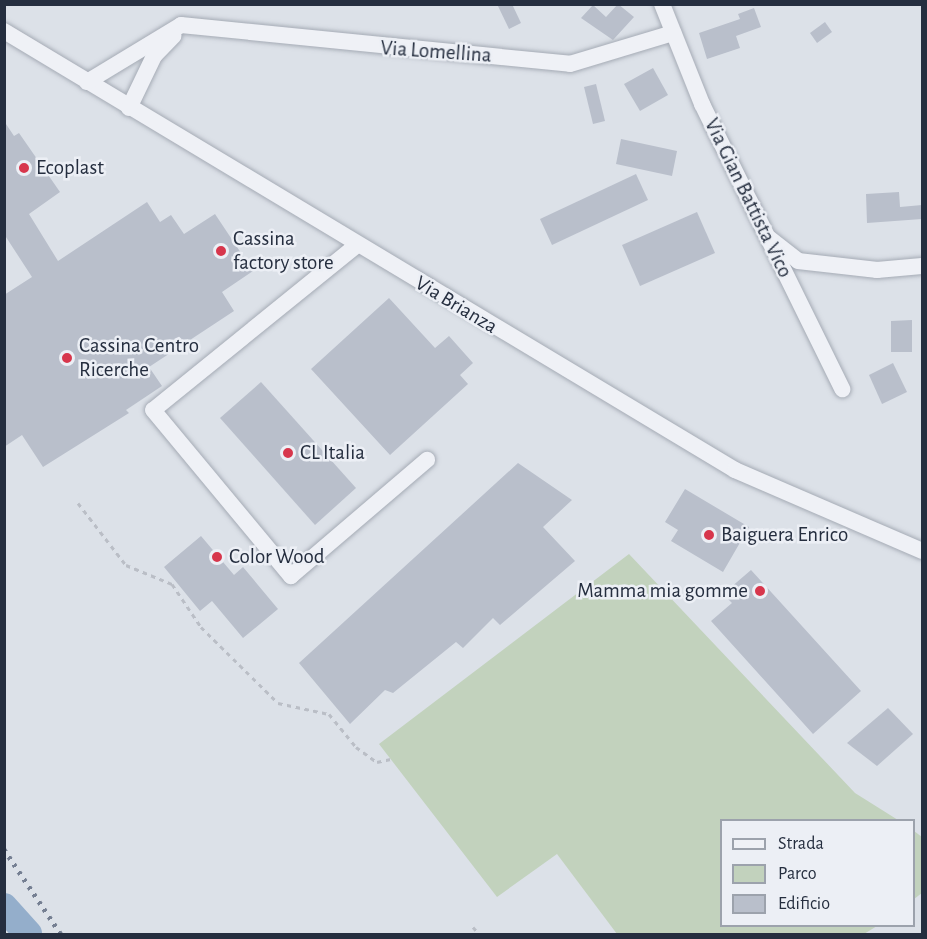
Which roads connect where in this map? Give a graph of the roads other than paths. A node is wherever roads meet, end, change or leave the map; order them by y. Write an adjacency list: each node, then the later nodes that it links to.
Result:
1 (662, 4): 4 (street, Via Gian Battista Vico)
2 (195, 24): 4 (street, Via Lomellina); 5 (street, Via Lomellina); 6 (street)
3 (4, 31): 5 (street, Via Brianza)
4 (674, 33): 7 (street, Via Gian Battista Vico)
5 (87, 82): 6 (street, Via Brianza)
6 (129, 108): 8 (street, Via Brianza)
7 (766, 236): 9 (street); 10 (street, Via Gian Battista Vico)
8 (357, 245): 11 (street); 12 (street, Via Brianza)
9 (922, 266)
10 (842, 389)
11 (427, 460)
12 (922, 551)

